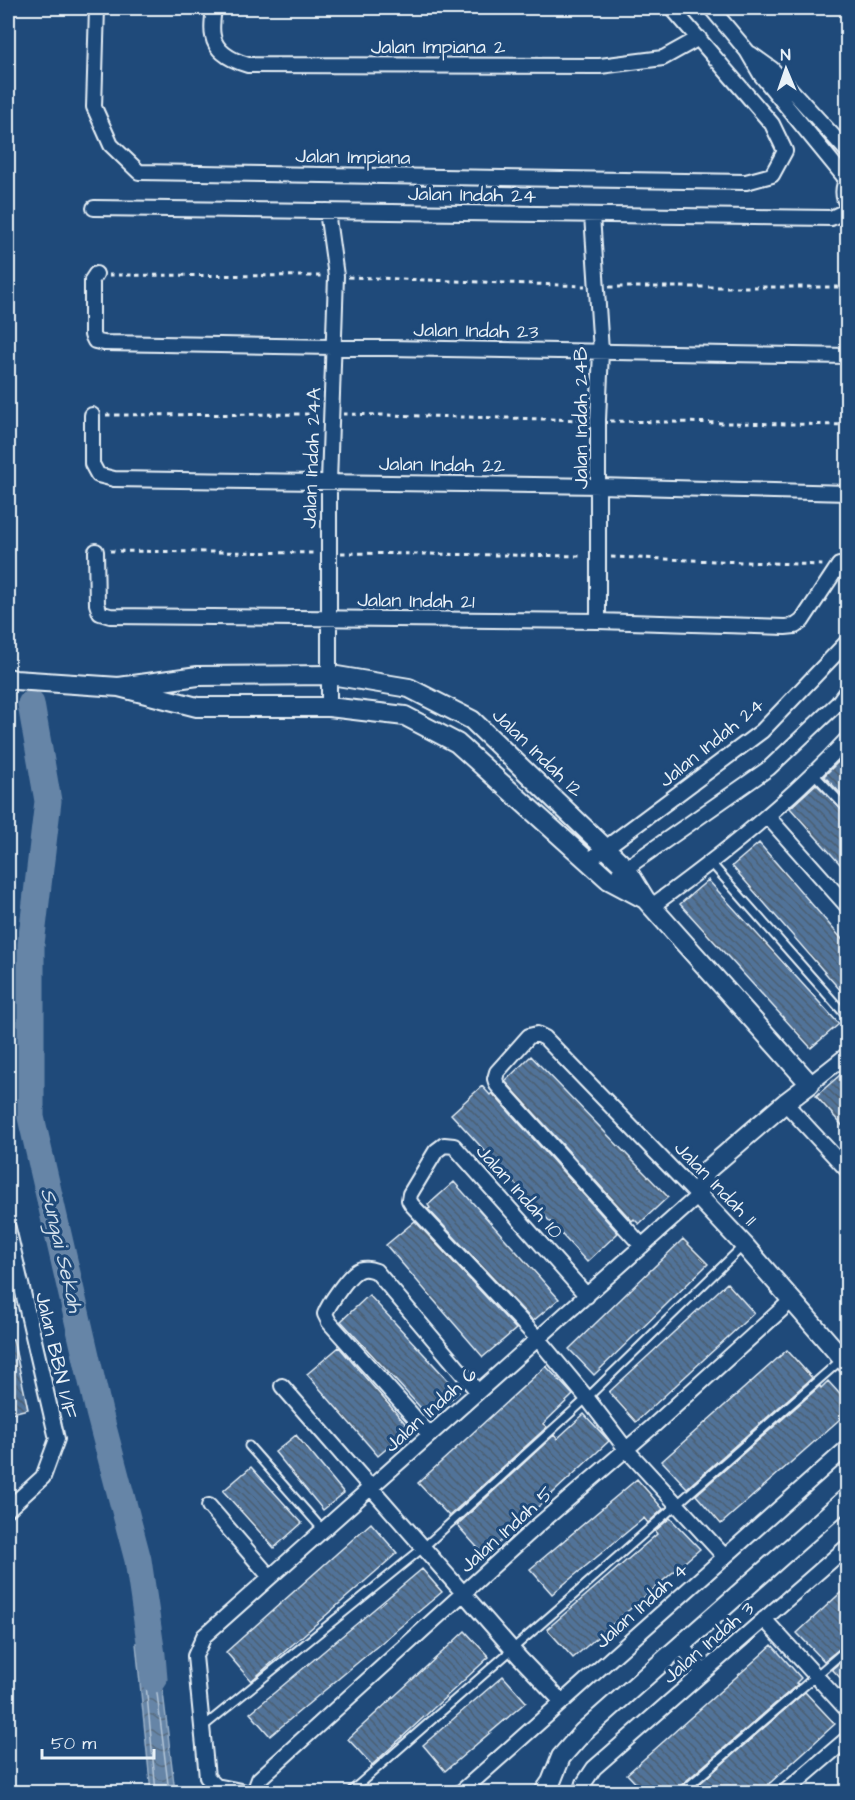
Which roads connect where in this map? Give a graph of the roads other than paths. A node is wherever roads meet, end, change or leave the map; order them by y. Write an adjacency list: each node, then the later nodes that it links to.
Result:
1 (97, 8): 5 (street, Jalan Impiana)
2 (214, 8): 5 (street, Jalan Impiana 2)
3 (672, 8): 5 (street)
4 (711, 8): 6 (street)
5 (699, 38)
6 (747, 51): 7 (street); 8 (street)
7 (848, 152)
8 (847, 178): 10 (street)
9 (94, 208): 11 (street, Jalan Indah 24)
10 (848, 208): 12 (street, Jalan Indah 24)
11 (327, 211): 12 (street, Jalan Indah 24); 14 (street, Jalan Indah 24A)
12 (592, 215): 15 (street, Jalan Indah 24B)
13 (96, 274): 14 (street, Jalan Indah 23)
14 (334, 347): 15 (street, Jalan Indah 23); 18 (street, Jalan Indah 24A)
15 (601, 351): 16 (street, Jalan Indah 23); 19 (street, Jalan Indah 24B)
16 (848, 356)
17 (93, 415): 18 (street, Jalan Indah 22)
18 (329, 482): 19 (street, Jalan Indah 22); 23 (street, Jalan Indah 24A)
19 (599, 486): 20 (street, Jalan Indah 22); 24 (street, Jalan Indah 24B)
20 (848, 494)
21 (96, 551): 23 (street, Jalan Indah 21)
22 (839, 565): 24 (street, Jalan Indah 21)
23 (328, 618): 24 (street, Jalan Indah 21); 26 (street, Jalan Indah 24A)
24 (598, 621)
25 (848, 640): 35 (street, Jalan Indah 24)
26 (331, 675): 28 (street, Jalan Indah 12); 30 (street, Jalan Indah 24A); 35 (street, Jalan Indah 12)
27 (8, 678): 28 (street, Jalan Indah 12)
28 (119, 687): 30 (street, Jalan Indah 12)
29 (848, 689): 38 (street)
30 (329, 707): 36 (street, Jalan Indah 12)
31 (848, 738): 32 (street)
32 (814, 774): 33 (lane); 34 (street)
33 (848, 810)
34 (768, 817): 37 (street); 41 (street)
35 (605, 848): 36 (street, Jalan Indah 24); 38 (street, Jalan Indah 12)
36 (588, 861): 39 (street, Jalan Indah 12)
37 (711, 863): 40 (street); 42 (lane)
38 (626, 868): 39 (street); 40 (street, Jalan Indah 12)
39 (609, 880): 40 (street, Jalan Indah 12)
40 (648, 903): 44 (street, Jalan Indah 12)
41 (848, 908)
42 (848, 1018)
43 (848, 1054): 44 (street)
44 (810, 1084): 45 (street)
45 (785, 1102): 47 (street); 49 (street)
46 (848, 1149): 47 (lane)
47 (836, 1160): 48 (street)
48 (848, 1171)
49 (698, 1196): 51 (street, Jalan Indah 11); 52 (street, Jalan Indah 6); 52 (street, Jalan Indah 11)
50 (8, 1228): 68 (street, Jalan BBN 1/1F)
51 (744, 1245): 54 (street, Jalan Indah 11); 59 (lane)
52 (642, 1246): 53 (street, Jalan Indah 6)
53 (587, 1296): 55 (street, Jalan Indah 6); 55 (street, Jalan Indah 10)
54 (792, 1300): 56 (street, Jalan Indah 11); 63 (street, Jalan Indah 5)
55 (538, 1339): 58 (street, Jalan Indah 6); 59 (street)
56 (845, 1362): 66 (lane)
57 (282, 1386): 64 (street)
58 (478, 1392): 60 (street, Jalan Indah 6); 60 (street)
59 (587, 1398): 63 (street); 71 (lane)
60 (430, 1436): 64 (street, Jalan Indah 6)
61 (249, 1446): 69 (lane)
62 (848, 1447): 72 (street, Jalan Indah 4)
63 (626, 1449): 66 (street); 74 (street, Jalan Indah 5)
64 (372, 1487): 69 (street, Jalan Indah 6); 71 (street)
65 (848, 1497): 76 (street)
66 (675, 1504): 72 (street); 78 (lane)
67 (209, 1506): 73 (street)
68 (8, 1509)
69 (324, 1530): 73 (street, Jalan Indah 6)
70 (848, 1545): 75 (street, Jalan Indah 3)
71 (424, 1547): 74 (street); 83 (lane)
72 (724, 1556): 81 (street, Jalan Indah 4)
73 (270, 1577): 83 (street, Jalan Indah 6)
74 (464, 1594): 78 (street); 87 (street, Jalan Indah 5)
75 (764, 1619): 79 (street, Jalan Indah 3); 80 (street)
76 (680, 1644): 79 (street); 85 (street)
77 (848, 1647): 80 (lane)
78 (514, 1650): 81 (street); 88 (lane)
79 (703, 1672): 90 (street, Jalan Indah 3)
80 (815, 1675): 82 (street); 91 (lane)
81 (562, 1702): 89 (street, Jalan Indah 4)
82 (848, 1712)
83 (201, 1729): 86 (street)
84 (848, 1737): 92 (street)
85 (548, 1789)
86 (246, 1792)
87 (254, 1792)
88 (350, 1792)
89 (461, 1792)
90 (581, 1792)
91 (682, 1792)
92 (785, 1792)

